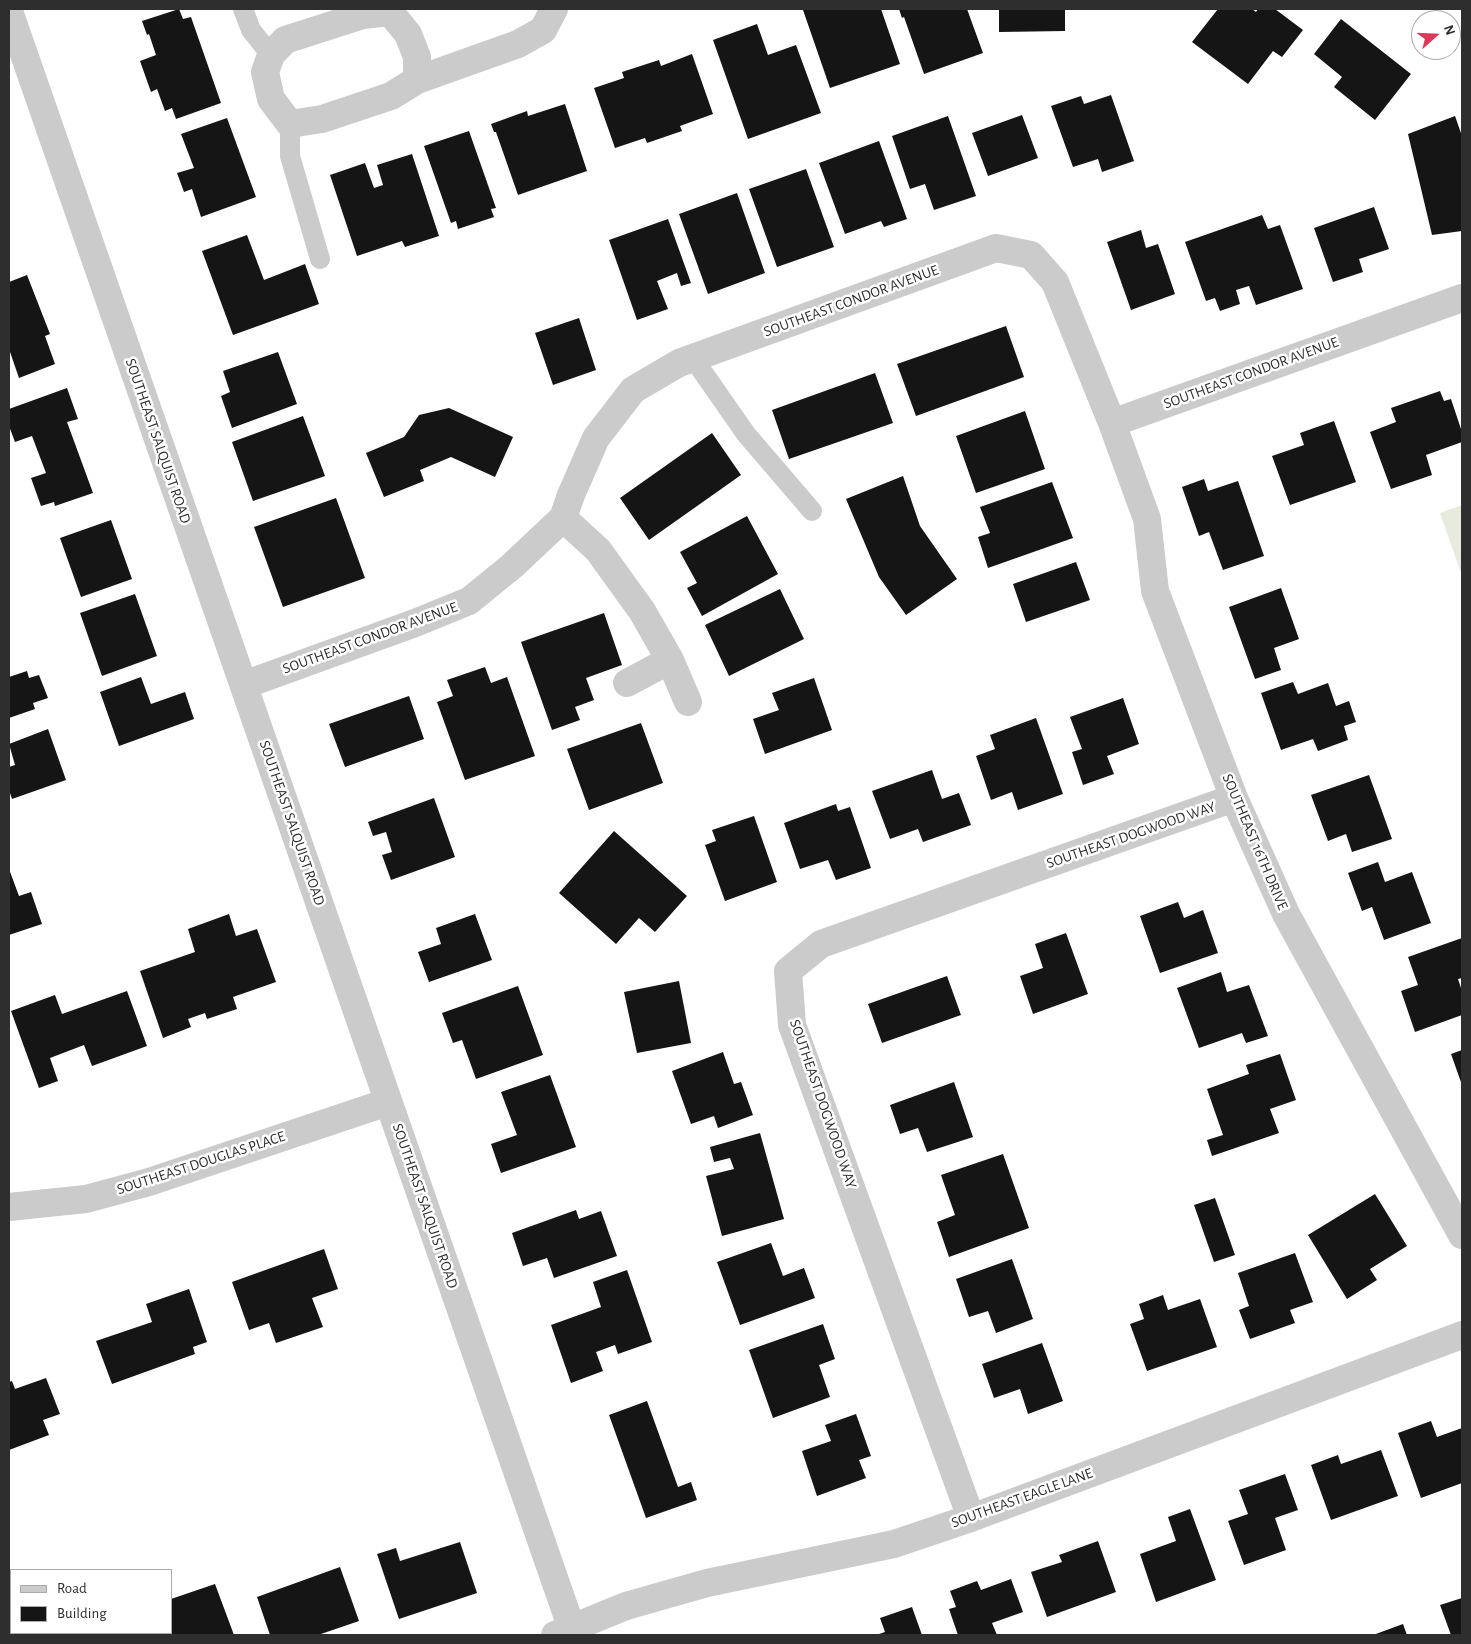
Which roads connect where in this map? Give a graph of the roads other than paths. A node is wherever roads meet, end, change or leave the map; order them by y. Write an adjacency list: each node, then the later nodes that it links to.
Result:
1 (243, 9): 4 (lane)
2 (554, 9): 5 (street)
3 (9, 11): 15 (street, SOUTHEAST SALQUIST ROAD)
4 (271, 55): 5 (street); 6 (street)
5 (417, 80): 6 (street)
6 (290, 124): 7 (lane)
7 (320, 258)
8 (1462, 298): 10 (street, SOUTHEAST CONDOR AVENUE)
9 (693, 358): 10 (street, SOUTHEAST CONDOR AVENUE); 11 (lane); 12 (street, SOUTHEAST CONDOR AVENUE)
10 (1112, 423): 17 (street, SOUTHEAST 16TH DRIVE)
11 (812, 511)
12 (563, 518): 13 (street); 15 (street, SOUTHEAST CONDOR AVENUE)
13 (670, 660): 14 (street); 16 (street)
14 (627, 683)
15 (244, 685): 18 (street, SOUTHEAST SALQUIST ROAD)
16 (688, 702)
17 (1234, 798): 20 (street, SOUTHEAST 16TH DRIVE); 22 (street, SOUTHEAST DOGWOOD WAY)
18 (388, 1102): 19 (street, SOUTHEAST DOUGLAS PLACE); 23 (street, SOUTHEAST SALQUIST ROAD)
19 (9, 1206)
20 (1462, 1235)
21 (1462, 1335): 22 (street, SOUTHEAST EAGLE LANE)
22 (971, 1518): 23 (street, SOUTHEAST EAGLE LANE)
23 (567, 1633)

